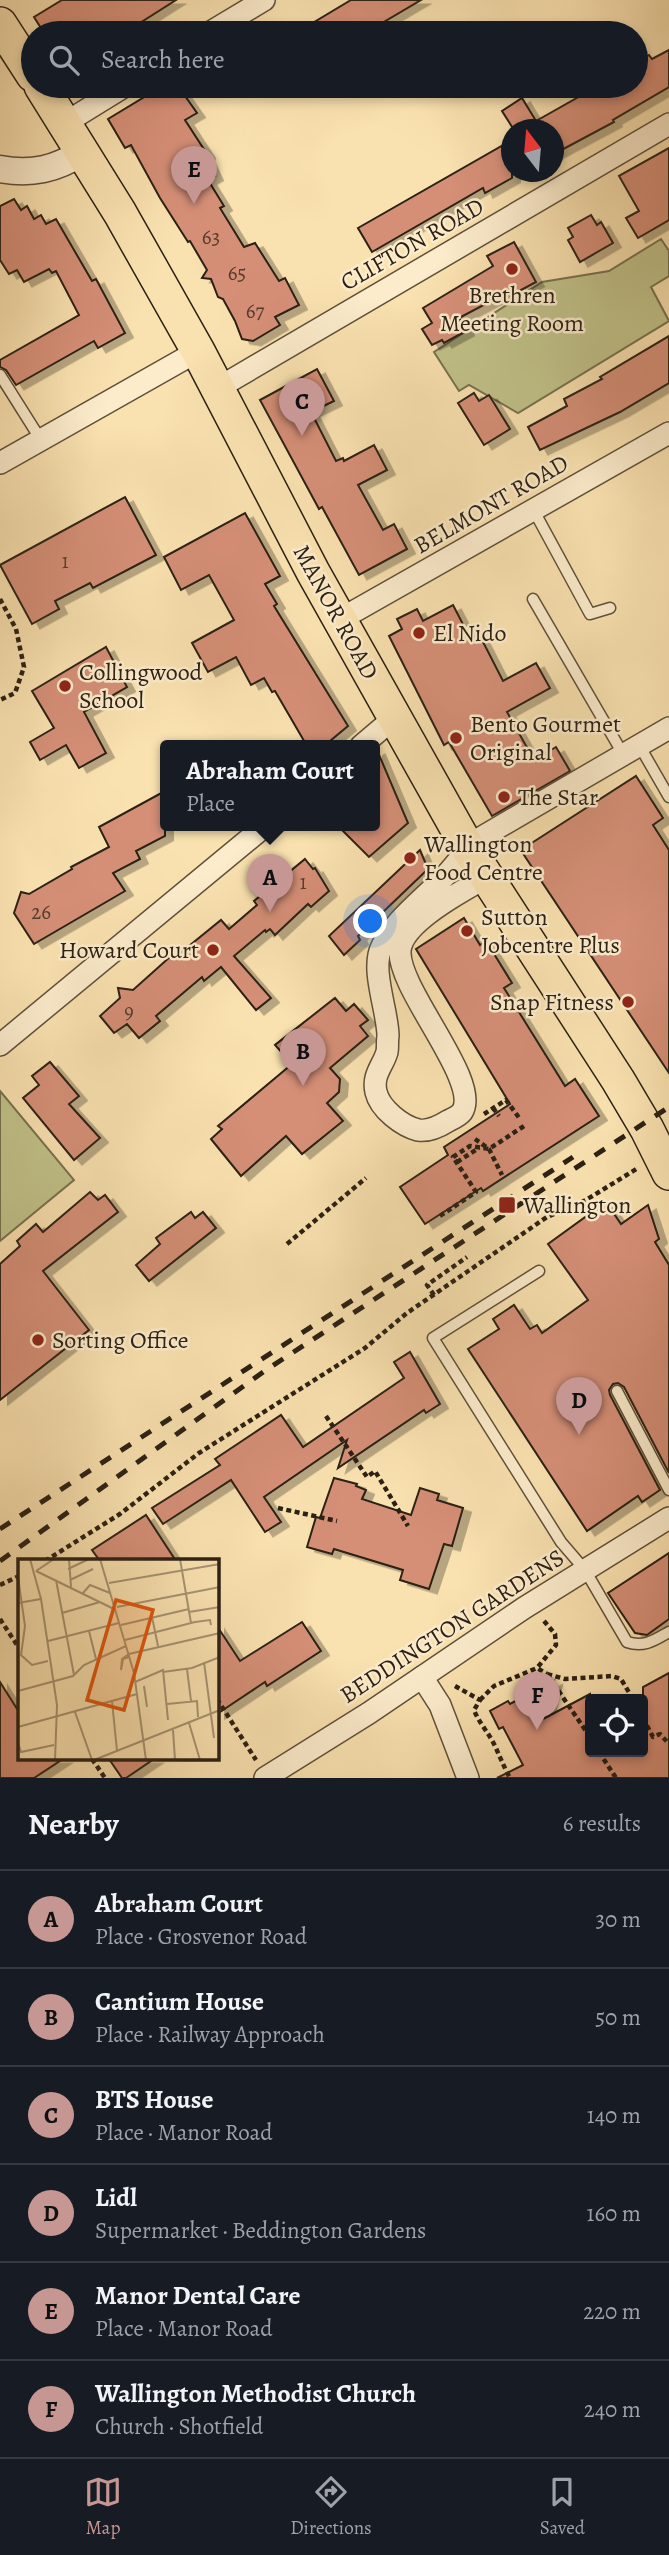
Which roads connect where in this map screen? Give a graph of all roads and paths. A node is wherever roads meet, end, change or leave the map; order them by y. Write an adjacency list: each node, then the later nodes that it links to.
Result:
1 (264, 0): 2 (street)
2 (229, 21)
3 (0, 24): 4 (main road)
4 (21, 56)
5 (49, 98): 7 (main road, MANOR ROAD)
6 (106, 98): 7 (street)
7 (65, 123): 9 (main road, MANOR ROAD)
8 (669, 124): 13 (street, CLIFTON ROAD)
9 (83, 152): 10 (street); 11 (main road, MANOR ROAD)
10 (0, 169)
11 (198, 351): 13 (main road, MANOR ROAD); 15 (street)
12 (0, 374): 15 (lane)
13 (218, 388): 21 (main road, MANOR ROAD)
14 (669, 433): 17 (street, BELMONT ROAD)
15 (41, 440): 16 (street)
16 (0, 463)
17 (533, 509): 20 (lane); 21 (street, BELMONT ROAD)
18 (0, 599): 22 (path)
19 (533, 599): 26 (lane)
20 (610, 608)
21 (339, 620): 23 (main road, MANOR ROAD)
22 (0, 701)
23 (394, 718): 25 (street); 29 (main road, MANOR ROAD)
24 (669, 728): 26 (street)
25 (368, 740)
26 (631, 750): 27 (lane); 29 (street)
27 (669, 797)
28 (259, 831): 31 (street)
29 (468, 848): 30 (main road, MANOR ROAD); 30 (street)
30 (487, 877): 39 (main road, MANOR ROAD)
31 (0, 1045)
32 (506, 1100): 35 (path)
33 (493, 1108): 34 (path)
34 (499, 1116)
35 (520, 1119)
36 (524, 1126): 38 (path)
37 (475, 1139): 38 (path)
38 (489, 1149): 40 (path); 42 (path)
39 (655, 1170): 46 (path)
40 (502, 1175)
41 (366, 1178): 43 (path)
42 (440, 1216)
43 (286, 1244)
44 (467, 1257): 46 (path)
45 (539, 1271): 55 (lane)
46 (434, 1295): 54 (path)
47 (617, 1391): 49 (lane)
48 (327, 1416): 53 (path)
49 (669, 1490)
50 (278, 1508): 52 (path)
51 (669, 1518): 55 (street, BEDDINGTON GARDENS)
52 (337, 1521)
53 (408, 1525)
54 (47, 1559)
55 (585, 1570): 58 (street, BEDDINGTON GARDENS); 60 (lane)
56 (18, 1576): 57 (path)
57 (0, 1585)
58 (524, 1608): 62 (path); 64 (street, BEDDINGTON GARDENS)
59 (0, 1619): 61 (path)
60 (669, 1632)
61 (18, 1646)
62 (537, 1668): 63 (path); 66 (path)
63 (547, 1674): 65 (path); 69 (path)
64 (422, 1677): 66 (path); 74 (street, BEDDINGTON GARDENS); 75 (street)
65 (630, 1694)
66 (480, 1700): 76 (path)
67 (219, 1702): 74 (path)
68 (648, 1728): 70 (path)
69 (585, 1730)
70 (669, 1744)
71 (602, 1757): 77 (path)
72 (93, 1760): 73 (path)
73 (105, 1778)
74 (266, 1778)
75 (468, 1778)
76 (510, 1778)
77 (616, 1778)

